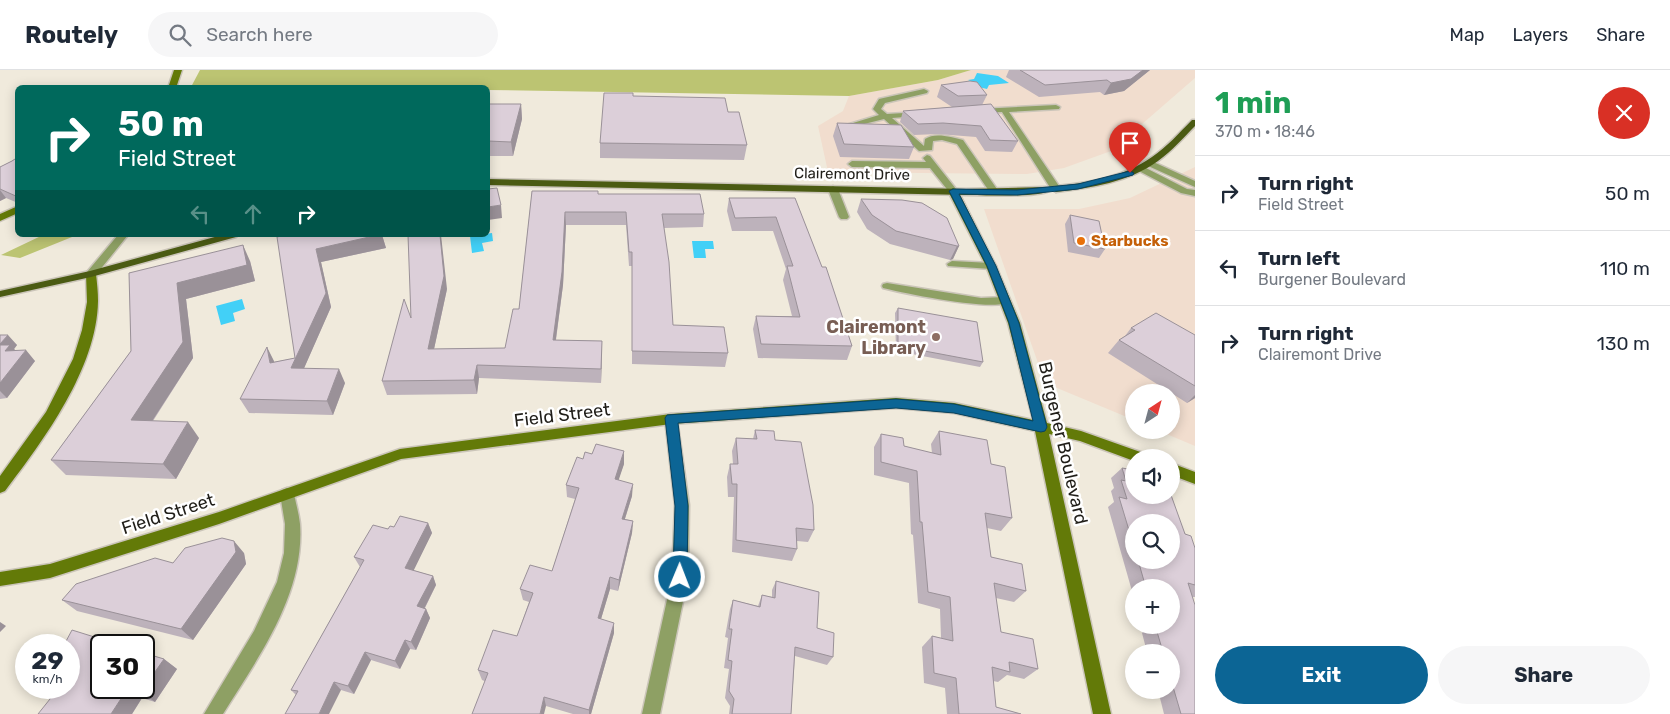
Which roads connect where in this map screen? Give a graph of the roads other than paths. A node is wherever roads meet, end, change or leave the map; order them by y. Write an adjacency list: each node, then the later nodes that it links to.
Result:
1 (178, 70): 2 (street)
2 (173, 85)
3 (924, 92): 8 (street)
4 (1056, 107): 5 (street)
5 (1004, 110): 6 (street); 19 (street)
6 (974, 111)
7 (925, 114): 8 (street)
8 (886, 116): 10 (street); 11 (street)
9 (1195, 122): 12 (main road, Clairemont Drive)
10 (844, 127)
11 (922, 149): 14 (street); 21 (street)
12 (1149, 163): 15 (main road, Clairemont Drive); 17 (street)
13 (852, 164): 14 (street)
14 (931, 164): 20 (street)
15 (1140, 168): 19 (main road, Clairemont Drive); 22 (street)
16 (490, 182): 18 (main road, Clairemont Drive)
17 (1195, 184)
18 (833, 189): 20 (main road, Clairemont Drive); 24 (street)
19 (1051, 189): 21 (main road, Clairemont Drive)
20 (953, 191): 21 (main road, Clairemont Drive); 29 (street, Burgener Boulevard)
21 (994, 192)
22 (1195, 193)
23 (15, 210): 25 (street)
24 (844, 217)
25 (0, 218)
26 (121, 237): 30 (street)
27 (226, 237): 30 (main road)
28 (952, 264): 29 (street)
29 (992, 266): 33 (street, Burgener Boulevard)
30 (91, 274): 32 (main road); 39 (street)
31 (887, 286): 33 (street)
32 (0, 294)
33 (1005, 301): 35 (street, Burgener Boulevard)
34 (671, 418): 35 (street, Field Street); 40 (street, Field Street); 43 (street)
35 (1041, 427): 36 (street, Field Street); 44 (street, Burgener Boulevard)
36 (1125, 452)
37 (1180, 472): 38 (street)
38 (1195, 478)
39 (0, 487)
40 (287, 494): 41 (street, Field Street); 42 (street)
41 (0, 579)
42 (212, 714)
43 (651, 714)
44 (1102, 714)

